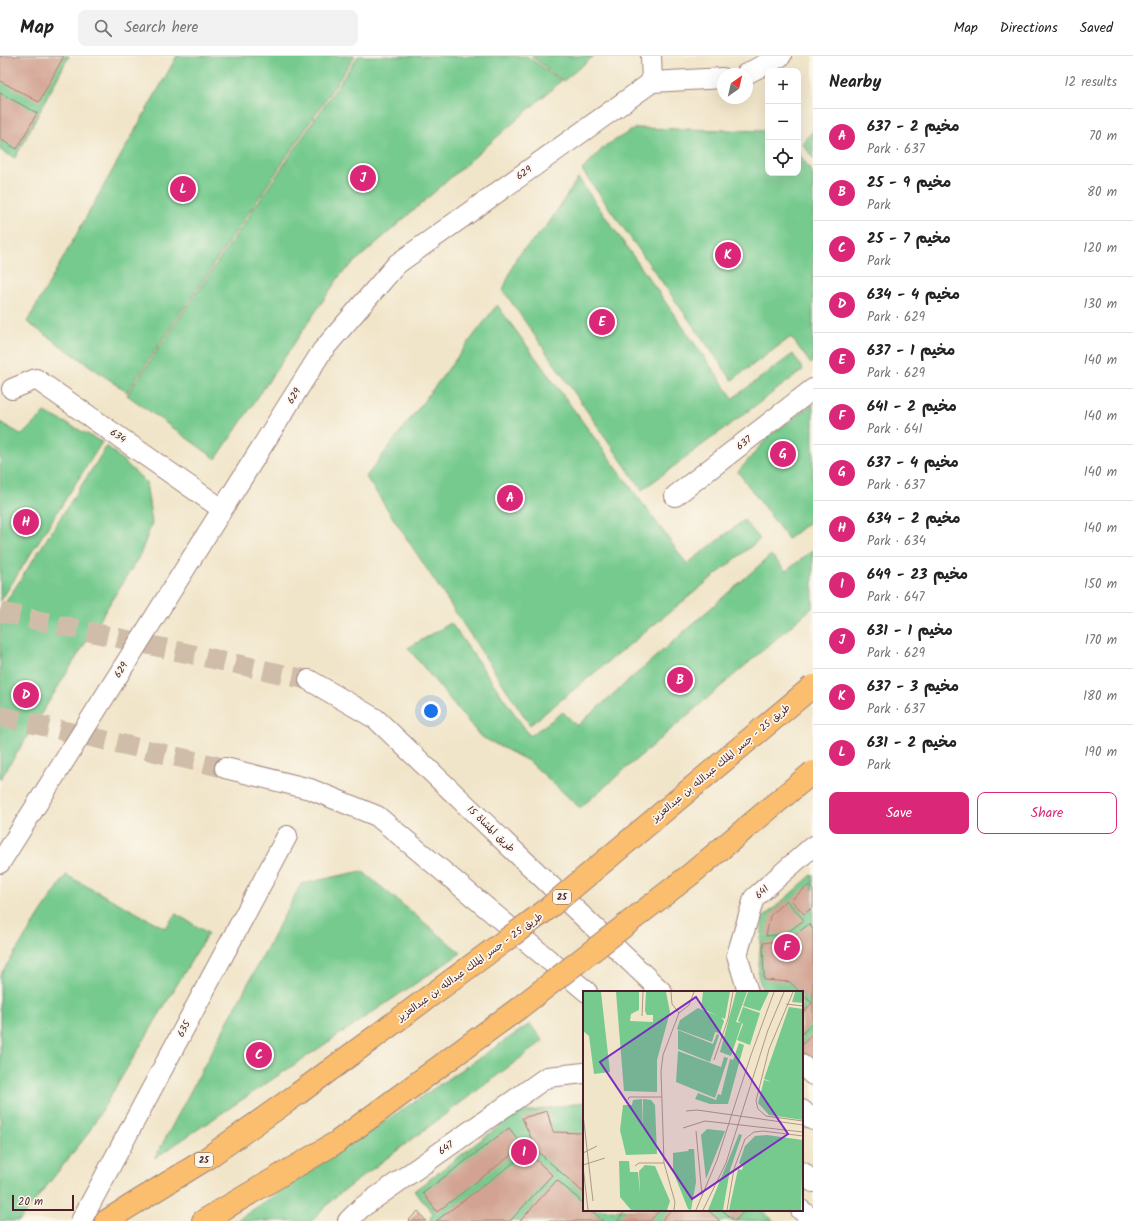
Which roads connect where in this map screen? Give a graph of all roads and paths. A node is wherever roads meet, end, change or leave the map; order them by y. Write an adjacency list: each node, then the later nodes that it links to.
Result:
1 (651, 56): 5 (street)
2 (781, 56): 3 (street)
3 (753, 70)
4 (717, 78): 5 (street)
5 (652, 82): 9 (street, 629)
6 (813, 389): 8 (street, 637)
7 (12, 390): 9 (street, 634)
8 (675, 496)
9 (222, 509): 16 (street, 629)
10 (309, 680): 18 (street, طريق المشاة 15)
11 (813, 686): 30 (main road, طريق 25 - جسر الملك عبدالله بن عبدالعزيز / 25, bridge)
12 (225, 768): 17 (street)
13 (813, 772): 31 (main road, bridge)
14 (287, 836): 29 (street, 635)
15 (813, 846): 19 (street, 641)
16 (0, 863)
17 (586, 991)
18 (661, 991)
19 (748, 991)
20 (803, 1066): 22 (street)
21 (583, 1073): 32 (street, 647)
22 (813, 1075)
23 (803, 1111): 24 (street)
24 (813, 1120)
25 (803, 1173): 26 (street)
26 (813, 1182)
27 (802, 1211): 28 (street)
28 (813, 1220)
29 (81, 1221)
30 (106, 1221)
31 (203, 1221)
32 (348, 1221)

